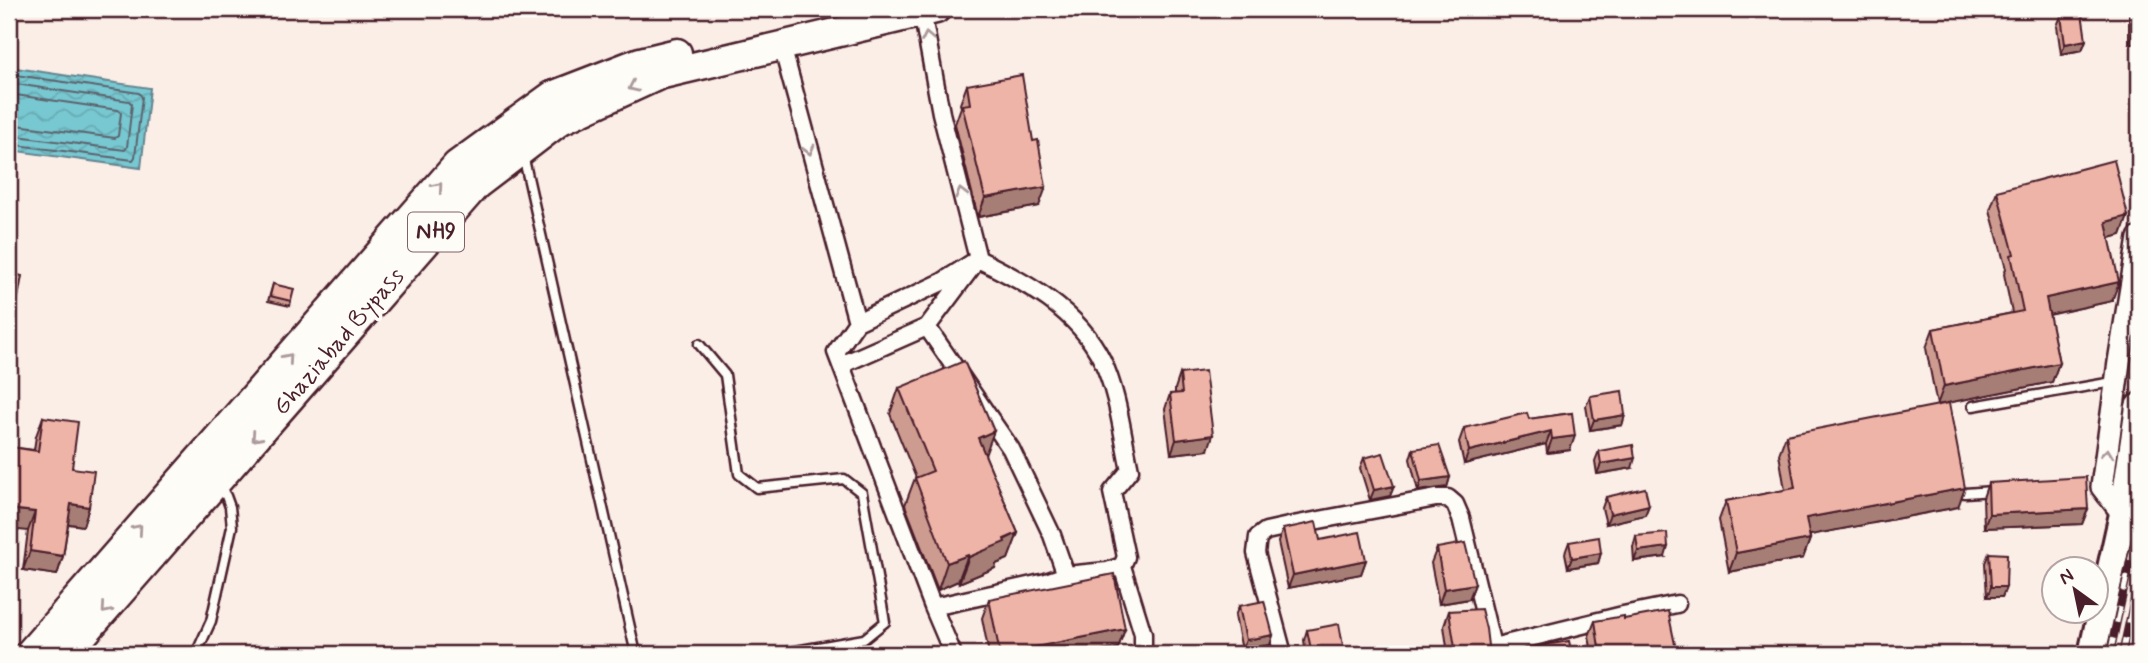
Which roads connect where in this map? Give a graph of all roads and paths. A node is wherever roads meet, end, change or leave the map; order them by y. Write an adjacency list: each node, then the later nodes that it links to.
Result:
1 (858, 9): 23 (highway, Ghaziabad Bypass / NH9, one-way to 1)
2 (929, 10): 3 (highway, Ghaziabad Bypass / NH9); 6 (street, one-way to 2)
3 (782, 46): 4 (highway, Ghaziabad Bypass / NH9, one-way to 4); 7 (street, one-way to 7)
4 (522, 150): 14 (highway, Ghaziabad Bypass / NH9, one-way to 14); 26 (lane)
5 (2139, 238): 11 (street)
6 (978, 259): 7 (street); 8 (street); 18 (street)
7 (857, 322): 10 (street)
8 (927, 327): 10 (street); 19 (street)
9 (699, 344): 27 (lane)
10 (841, 365): 21 (street)
11 (2116, 381): 12 (lane); 17 (street, one-way to 11)
12 (1973, 405)
13 (2139, 407): 17 (main road)
14 (216, 481): 24 (highway, Ghaziabad Bypass / NH9, one-way to 24); 25 (lane)
15 (2002, 491): 16 (lane)
16 (1965, 493)
17 (2123, 514): 31 (main road)
18 (1122, 566): 19 (street); 29 (street)
19 (1066, 575): 21 (street)
20 (1677, 604): 22 (street)
21 (933, 607): 28 (street)
22 (1493, 651): 30 (street)
23 (29, 654)
24 (66, 654)
25 (195, 654)
26 (636, 654)
27 (778, 654)
28 (953, 654)
29 (1143, 654)
30 (1283, 654)
31 (2092, 654)

